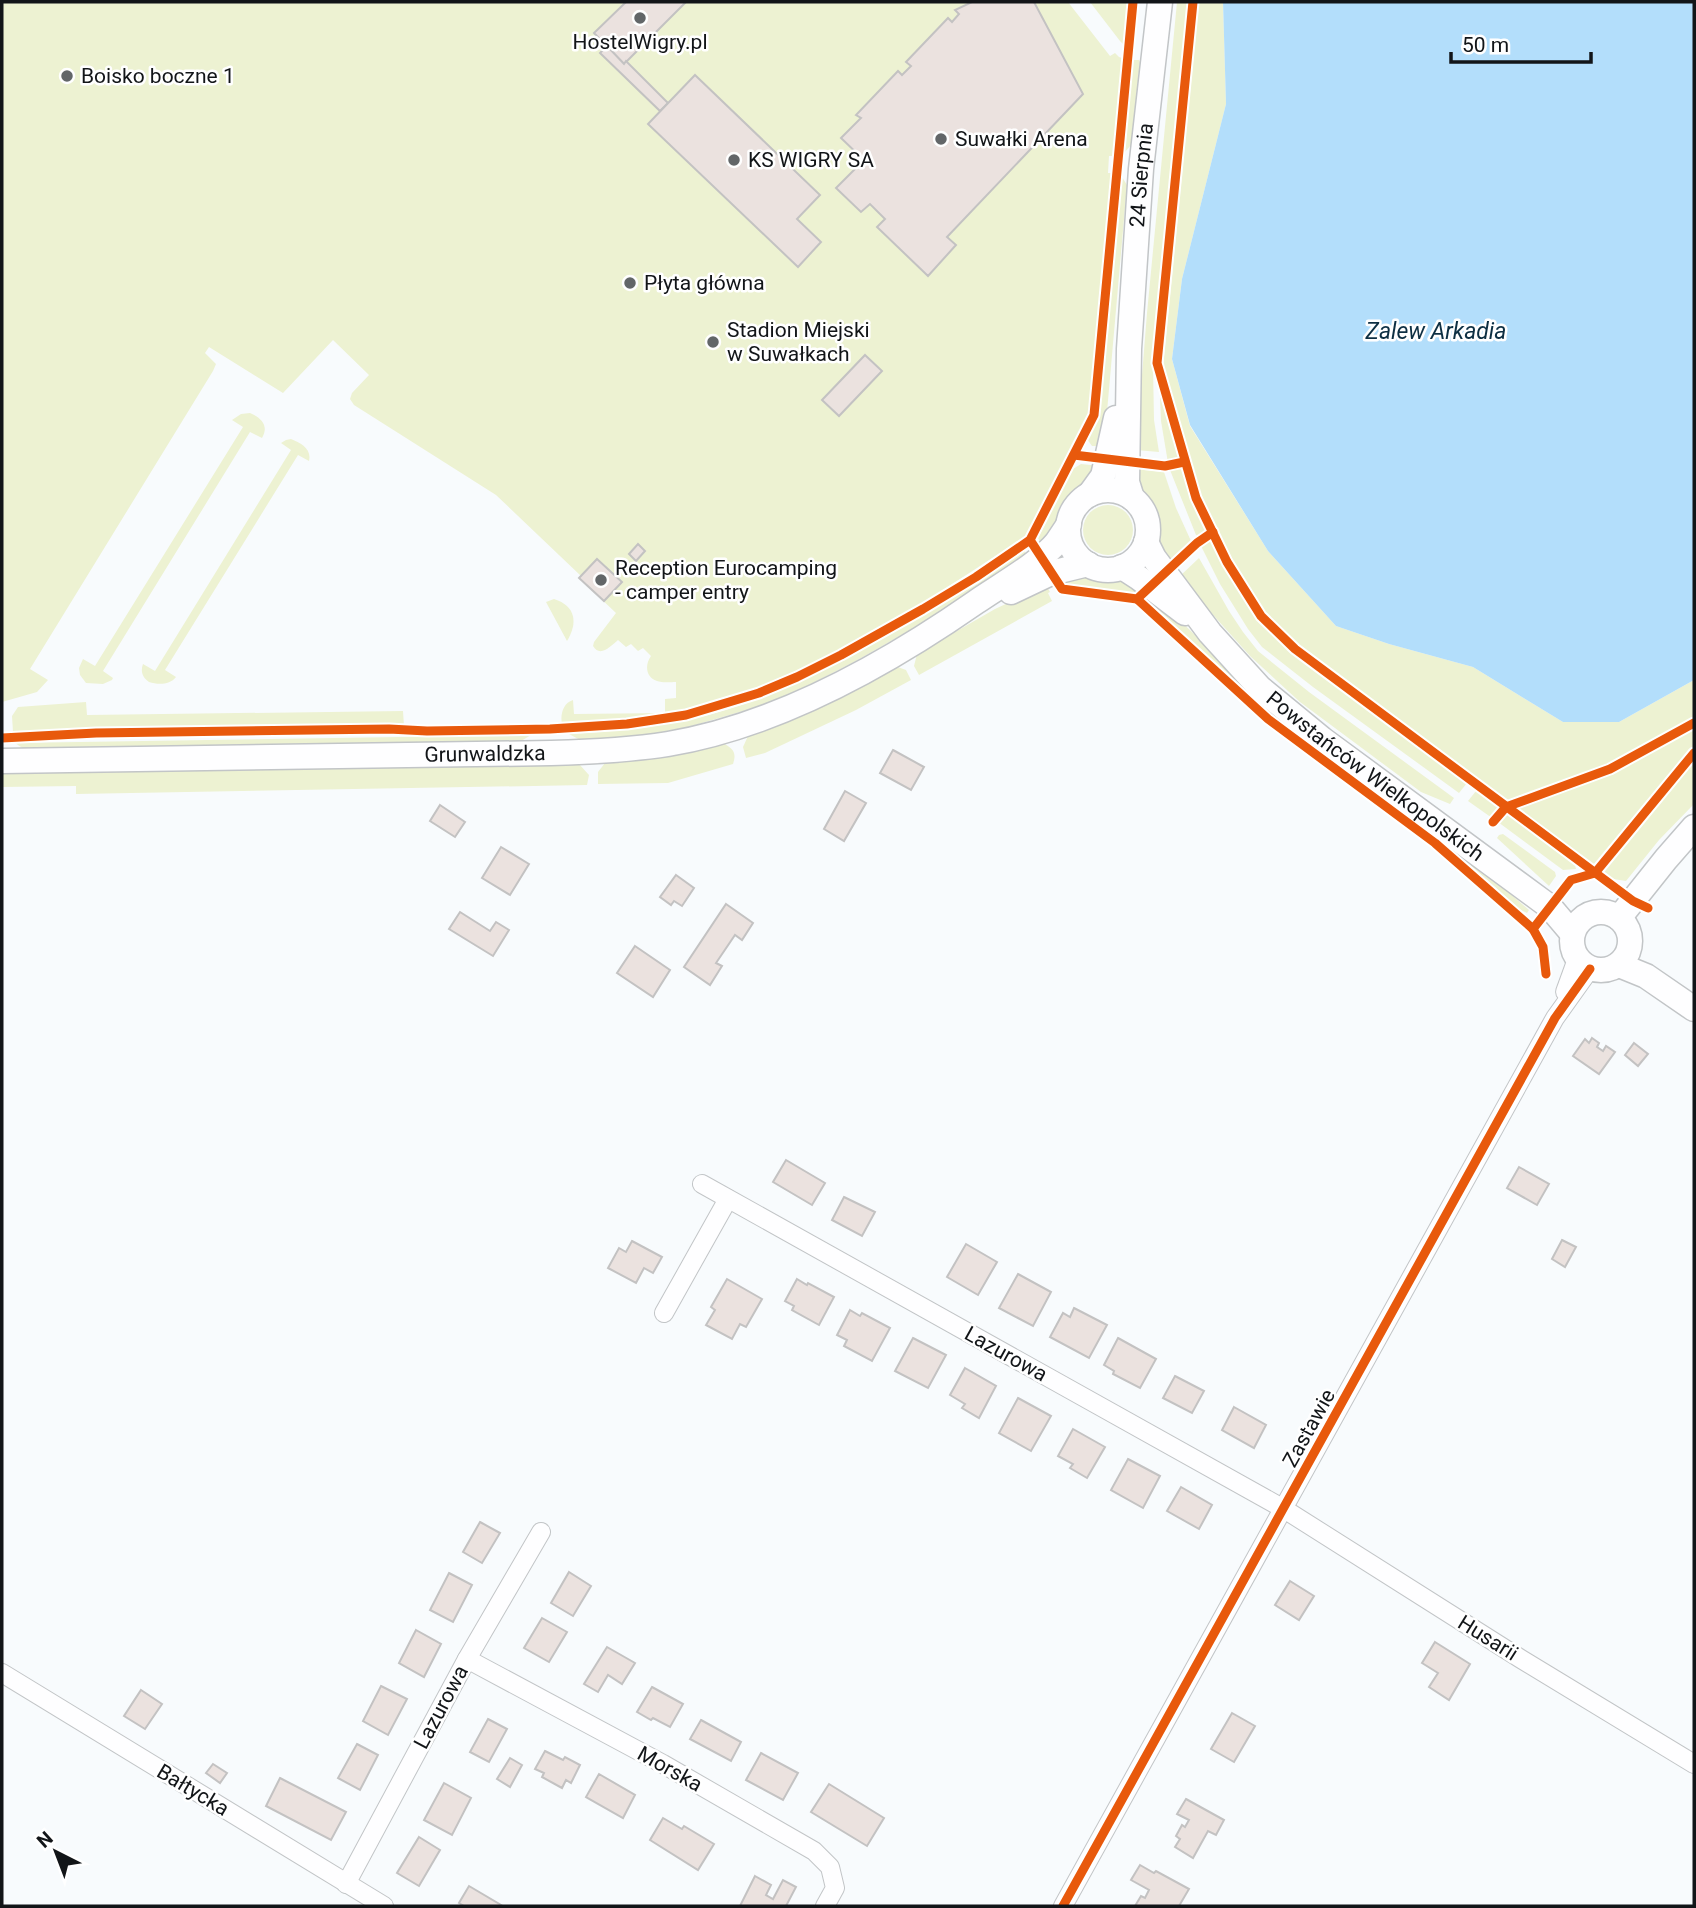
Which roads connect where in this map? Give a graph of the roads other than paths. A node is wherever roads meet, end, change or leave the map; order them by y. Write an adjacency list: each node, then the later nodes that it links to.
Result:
1 (1160, 2): 2 (main road, 24 Sierpnia)
2 (1129, 349): 3 (main road, 24 Sierpnia); 4 (main road, 24 Sierpnia)
3 (1090, 494): 4 (main road); 5 (main road)
4 (1132, 498): 6 (main road)
5 (1069, 524): 7 (main road); 9 (main road, Grunwaldzka)
6 (1146, 542): 8 (main road); 10 (main road, Powstańców Wielkopolskich)
7 (1088, 564): 8 (main road); 9 (main road, Grunwaldzka)
8 (1122, 567): 10 (main road, Powstańców Wielkopolskich)
9 (941, 626): 11 (main road, Grunwaldzka)
10 (1210, 633): 14 (main road, Powstańców Wielkopolskich)
11 (2, 761)
12 (1694, 827): 13 (main road)
13 (1615, 916): 14 (main road); 15 (main road)
14 (1579, 925): 16 (main road)
15 (1624, 957): 16 (main road); 17 (main road)
16 (1583, 964): 21 (street, Zastawie)
17 (1694, 1009)
18 (702, 1184): 19 (street, Lazurowa)
19 (728, 1199): 20 (street); 21 (street, Lazurowa)
20 (664, 1313)
21 (1284, 1509): 25 (street, Husarii); 29 (street, Zastawie)
22 (541, 1532): 23 (street, Lazurowa)
23 (467, 1659): 26 (street, Lazurowa); 28 (street, Morska)
24 (2, 1673): 26 (street, Bałtycka)
25 (1694, 1764)
26 (346, 1884): 27 (street, Bałtycka)
27 (384, 1906)
28 (825, 1906)
29 (1063, 1906)

